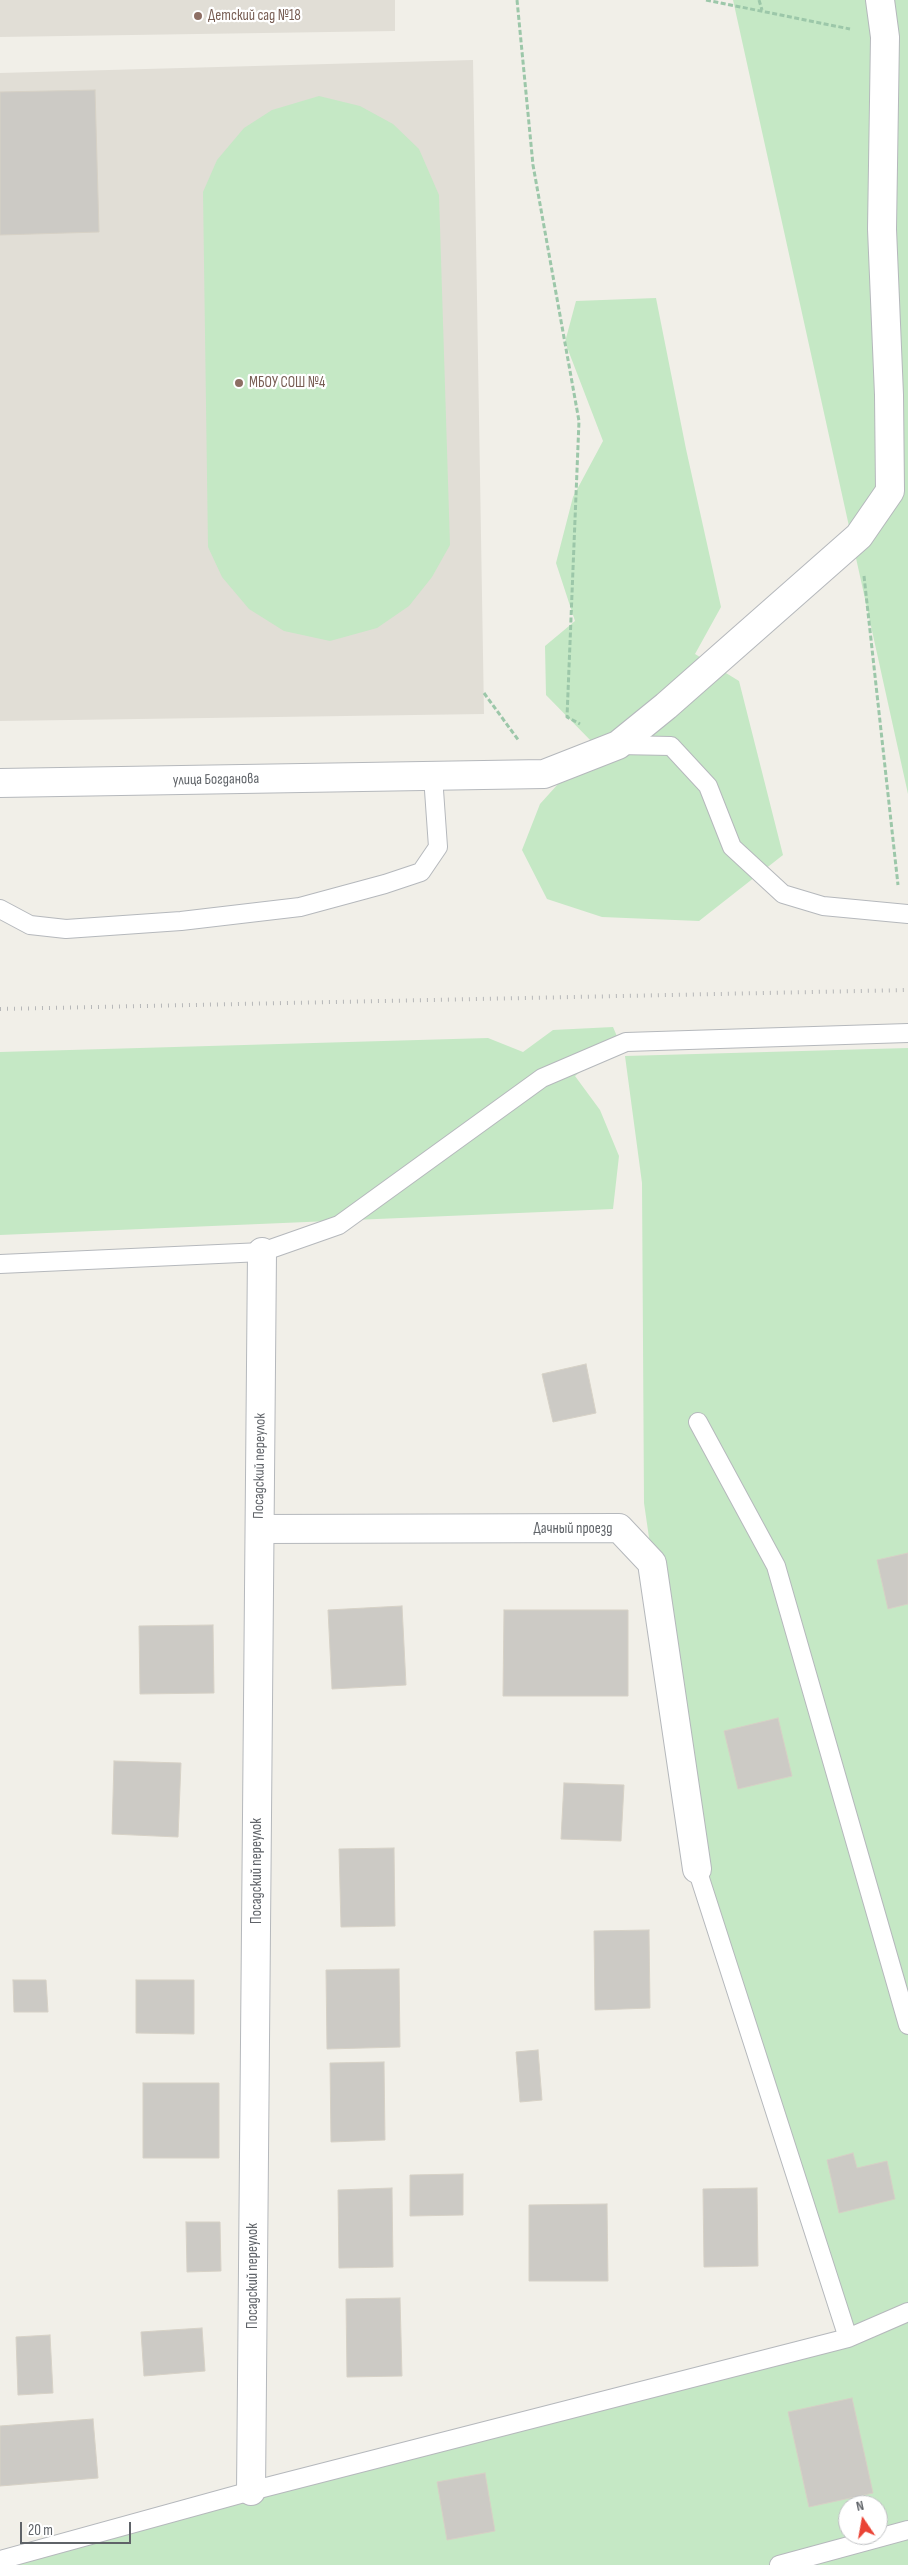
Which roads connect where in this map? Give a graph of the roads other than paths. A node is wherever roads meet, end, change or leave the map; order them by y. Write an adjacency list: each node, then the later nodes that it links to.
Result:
1 (880, 0): 2 (street)
2 (618, 745): 3 (street, улица Богданова); 6 (lane)
3 (433, 776): 4 (street, улица Богданова); 5 (lane)
4 (0, 783)
5 (0, 909)
6 (904, 914)
7 (908, 1033): 8 (lane)
8 (262, 1252): 9 (lane); 11 (street, Посадский переулок)
9 (0, 1264)
10 (698, 1422): 13 (lane)
11 (260, 1529): 12 (street, Дачный проезд); 16 (street, Посадский переулок)
12 (698, 1868): 15 (lane)
13 (908, 2025)
14 (908, 2312): 15 (lane)
15 (848, 2338): 16 (lane)
16 (251, 2490): 18 (lane)
17 (908, 2530): 19 (lane)
18 (0, 2560)
19 (779, 2565)

